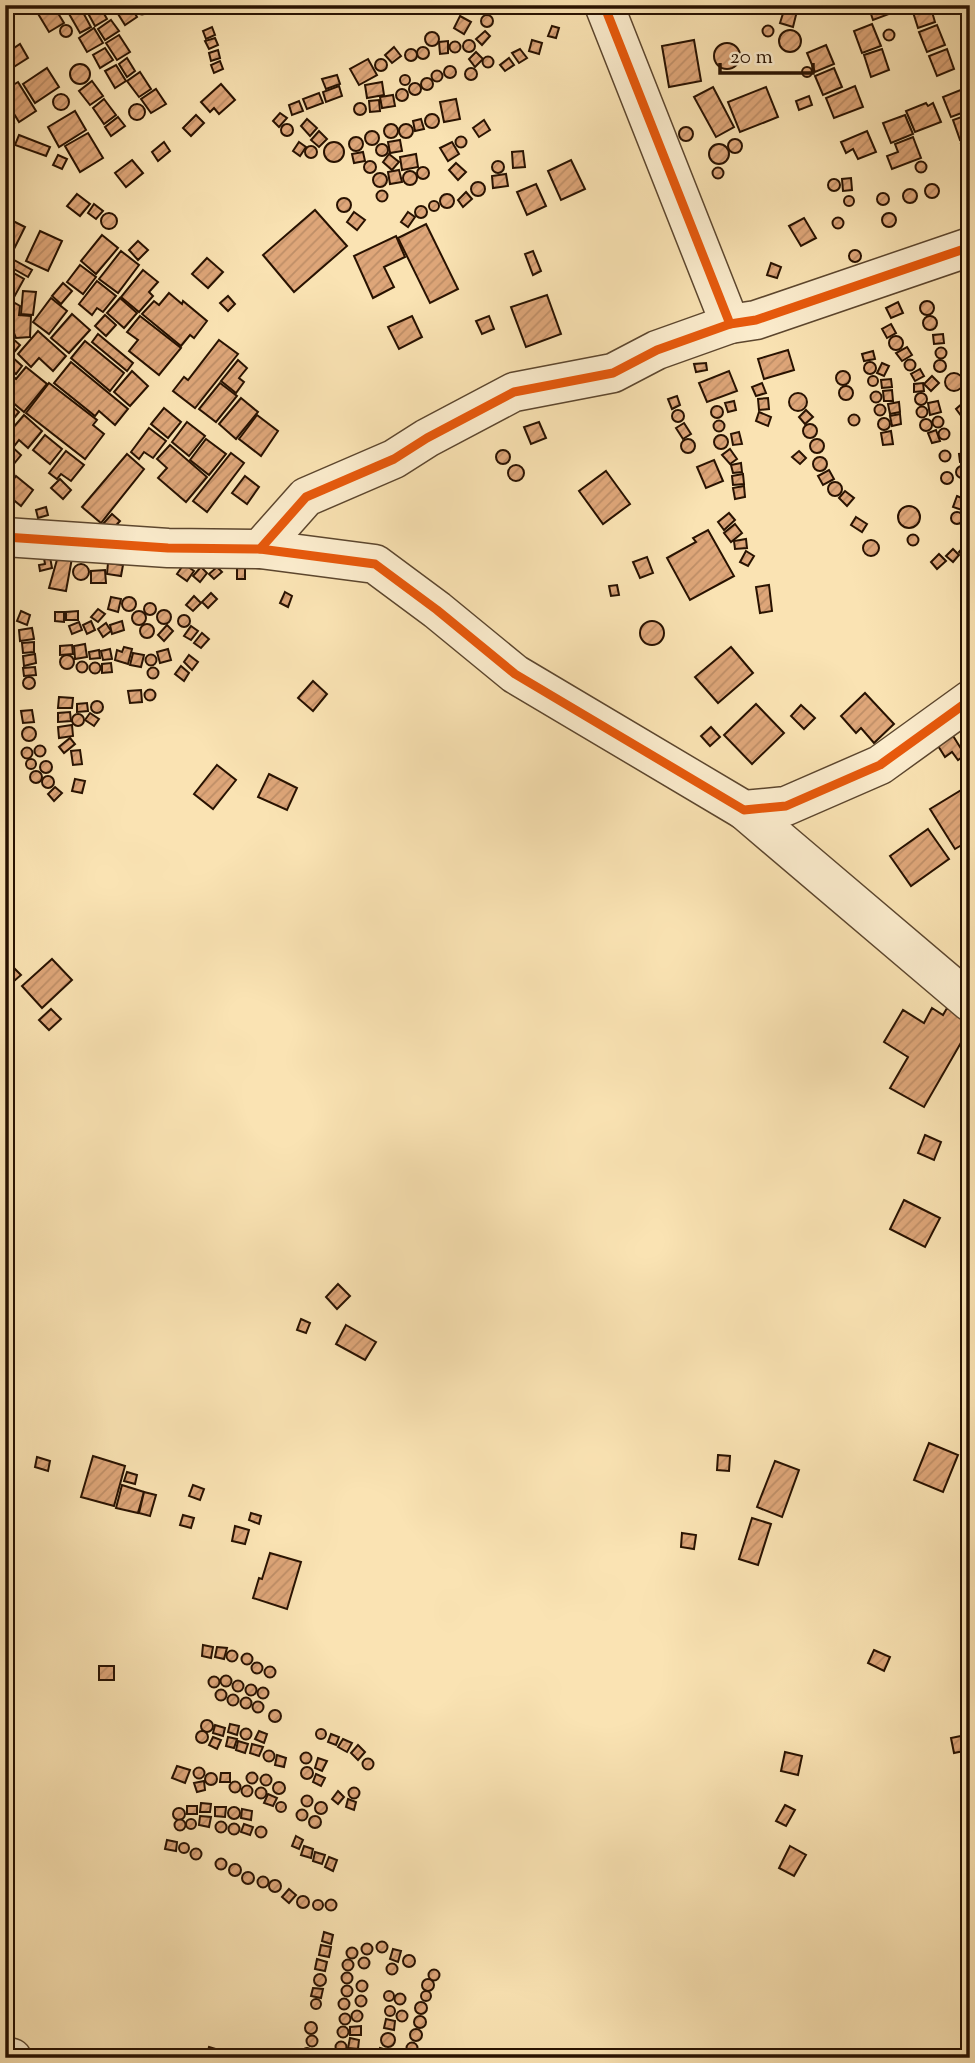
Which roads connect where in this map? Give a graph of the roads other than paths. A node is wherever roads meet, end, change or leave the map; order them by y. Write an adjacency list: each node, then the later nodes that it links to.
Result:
1 (604, 5): 3 (street)
2 (970, 247): 3 (street)
3 (730, 324): 5 (street)
4 (5, 537): 5 (street)
5 (260, 549): 7 (street)
6 (970, 700): 7 (street)
7 (744, 810): 8 (street)
8 (970, 1002)
9 (5, 2056): 10 (street)
10 (12, 2058)

